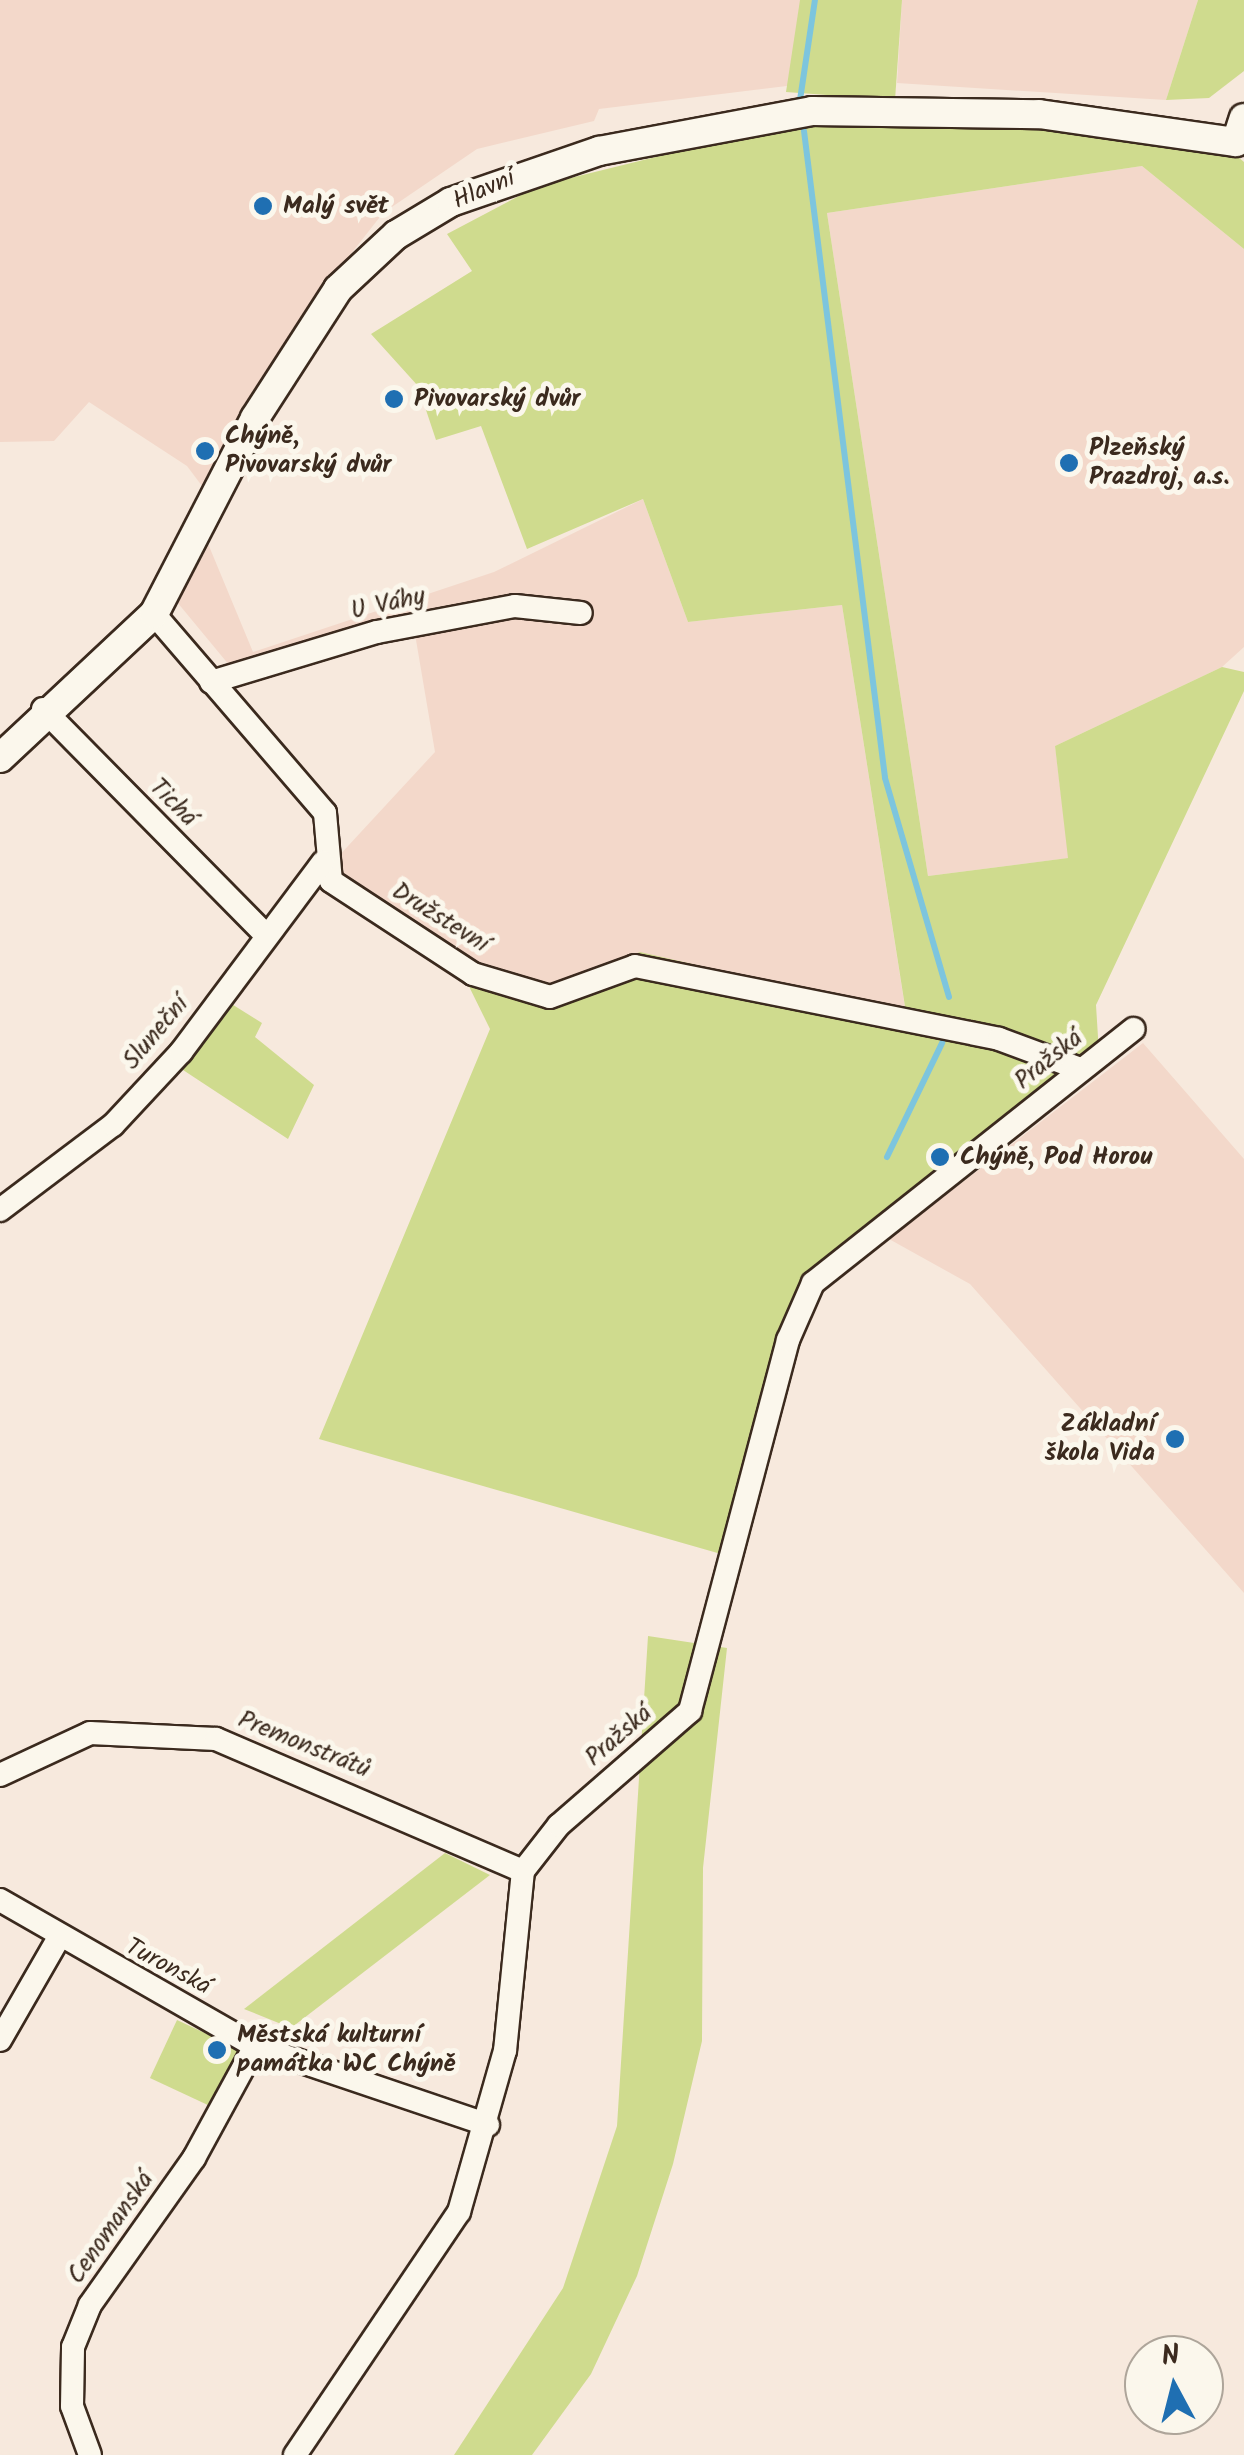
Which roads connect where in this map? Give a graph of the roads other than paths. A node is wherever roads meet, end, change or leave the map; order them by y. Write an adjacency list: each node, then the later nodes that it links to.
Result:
1 (1241, 136): 3 (street, Hlavní)
2 (581, 612): 4 (street, U Váhy)
3 (154, 614): 4 (street); 5 (street, Hlavní)
4 (211, 682): 7 (street)
5 (43, 709): 6 (street, Hlavní); 8 (street, Tichá)
6 (4, 744)
7 (324, 862): 8 (street, Sluneční); 10 (street, Družstevní)
8 (266, 934): 11 (street, Sluneční)
9 (1133, 1030): 10 (street, Pražská)
10 (1080, 1069): 13 (street, Pražská)
11 (0, 1210)
12 (0, 1775): 13 (street, Premonstrátů)
13 (522, 1871): 18 (street)
14 (0, 1900): 15 (street, Turonská)
15 (58, 1939): 16 (street); 17 (street, Turonská)
16 (0, 2040)
17 (255, 2046): 18 (street, Turonská); 19 (street, Cenomanská)
18 (488, 2124): 20 (street)
19 (90, 2455)
20 (295, 2455)

